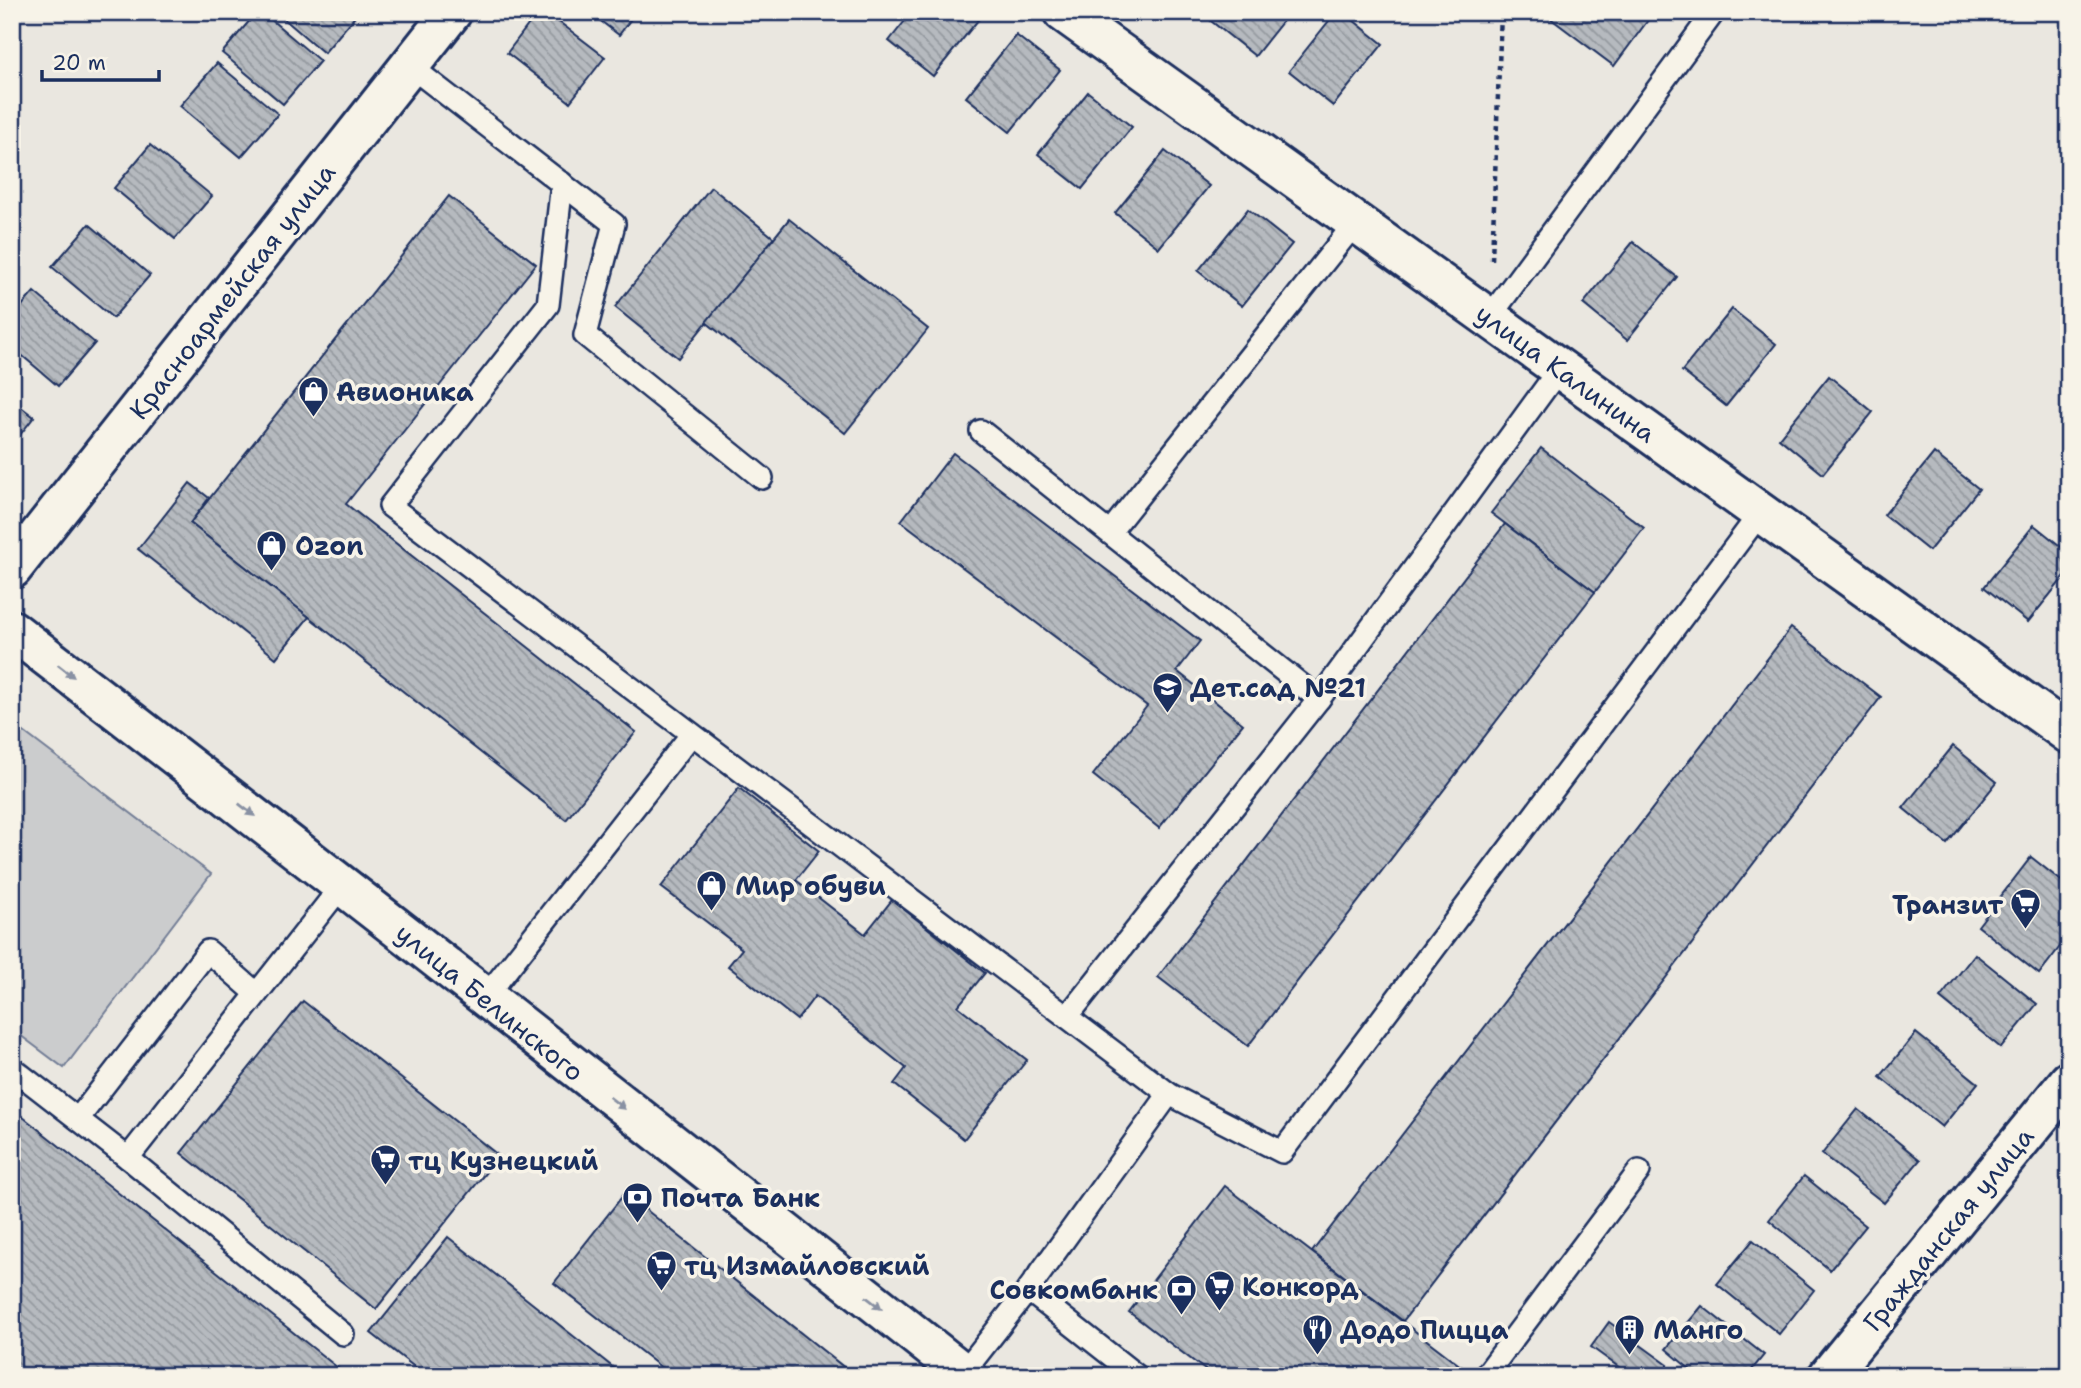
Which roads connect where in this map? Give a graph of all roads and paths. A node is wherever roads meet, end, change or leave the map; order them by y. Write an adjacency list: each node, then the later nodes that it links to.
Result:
1 (452, 12): 5 (street, Красноармейская улица)
2 (1063, 12): 7 (street, улица Калинина)
3 (1501, 12): 8 (path)
4 (1714, 12): 8 (lane)
5 (410, 66): 6 (lane); 14 (street, Красноармейская улица)
6 (562, 183): 11 (lane); 18 (lane)
7 (1356, 222): 8 (street, улица Калинина); 13 (lane)
8 (1489, 318): 9 (street, улица Калинина)
9 (1560, 368): 12 (street, улица Калинина); 16 (lane)
10 (981, 431): 13 (lane)
11 (762, 478)
12 (1761, 512): 17 (street, улица Калинина); 25 (lane)
13 (1110, 532): 16 (lane)
14 (12, 569)
15 (12, 630): 19 (street, улица Белинского, one-way to 19)
16 (1320, 699): 22 (lane)
17 (2069, 734)
18 (691, 735): 21 (lane); 22 (lane)
19 (343, 884): 20 (lane); 21 (street, улица Белинского)
20 (256, 993): 26 (lane); 27 (lane)
21 (484, 999): 31 (street, улица Белинского, one-way to 31)
22 (1067, 1017): 25 (lane)
23 (12, 1068): 26 (lane)
24 (2069, 1081): 34 (street, Гражданская улица)
25 (1170, 1094): 29 (lane)
26 (78, 1119): 27 (lane)
27 (128, 1158): 30 (lane)
28 (1639, 1171): 33 (lane)
29 (1028, 1290): 31 (lane); 32 (lane)
30 (343, 1334)
31 (965, 1374)
32 (1137, 1376)
33 (1485, 1376)
34 (1828, 1376)

